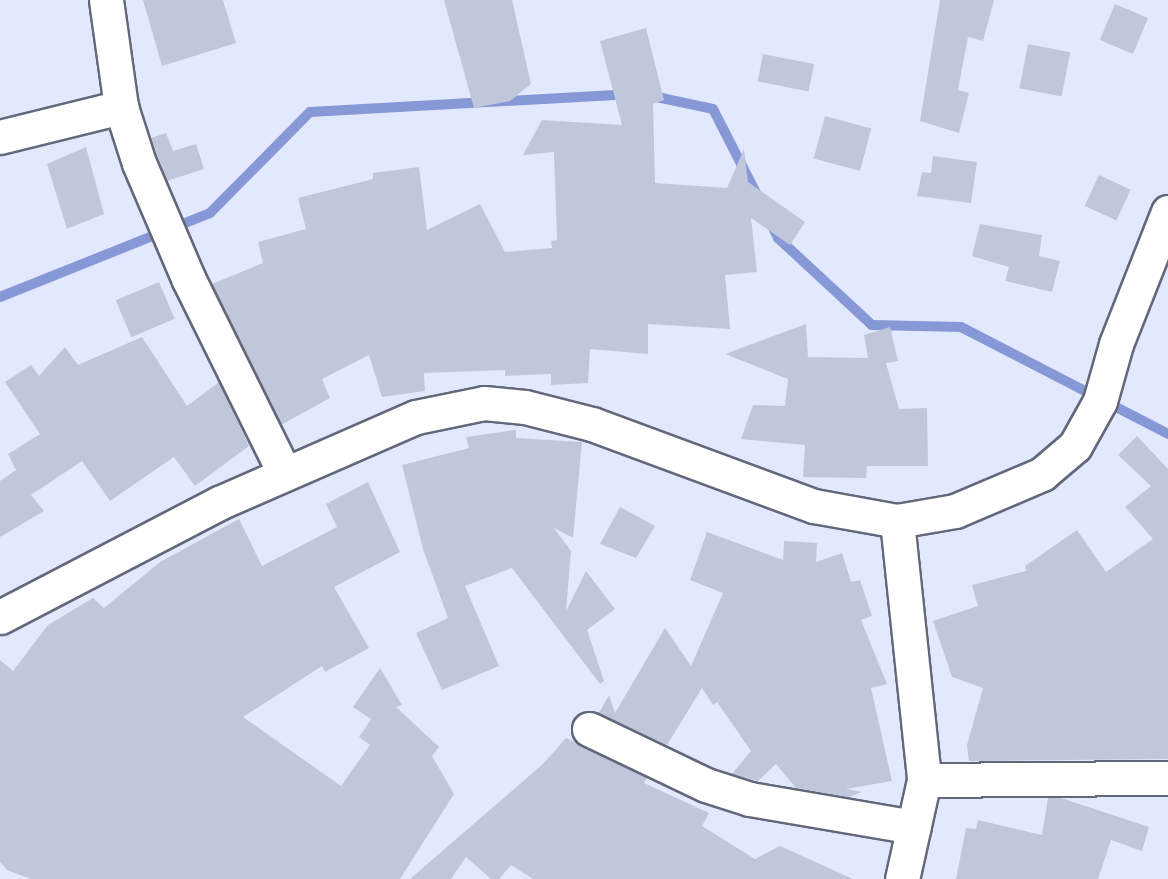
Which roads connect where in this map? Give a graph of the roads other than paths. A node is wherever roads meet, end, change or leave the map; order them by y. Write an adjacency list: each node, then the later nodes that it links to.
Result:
1 (105, 0): 2 (street)
2 (121, 107): 3 (street); 5 (street)
3 (0, 137)
4 (1168, 212): 6 (street)
5 (285, 474): 6 (street); 7 (street)
6 (897, 520): 10 (street)
7 (0, 617)
8 (589, 729): 11 (street)
9 (1168, 778): 10 (street)
10 (924, 780): 11 (street)
11 (914, 827): 12 (street)
12 (902, 879)

